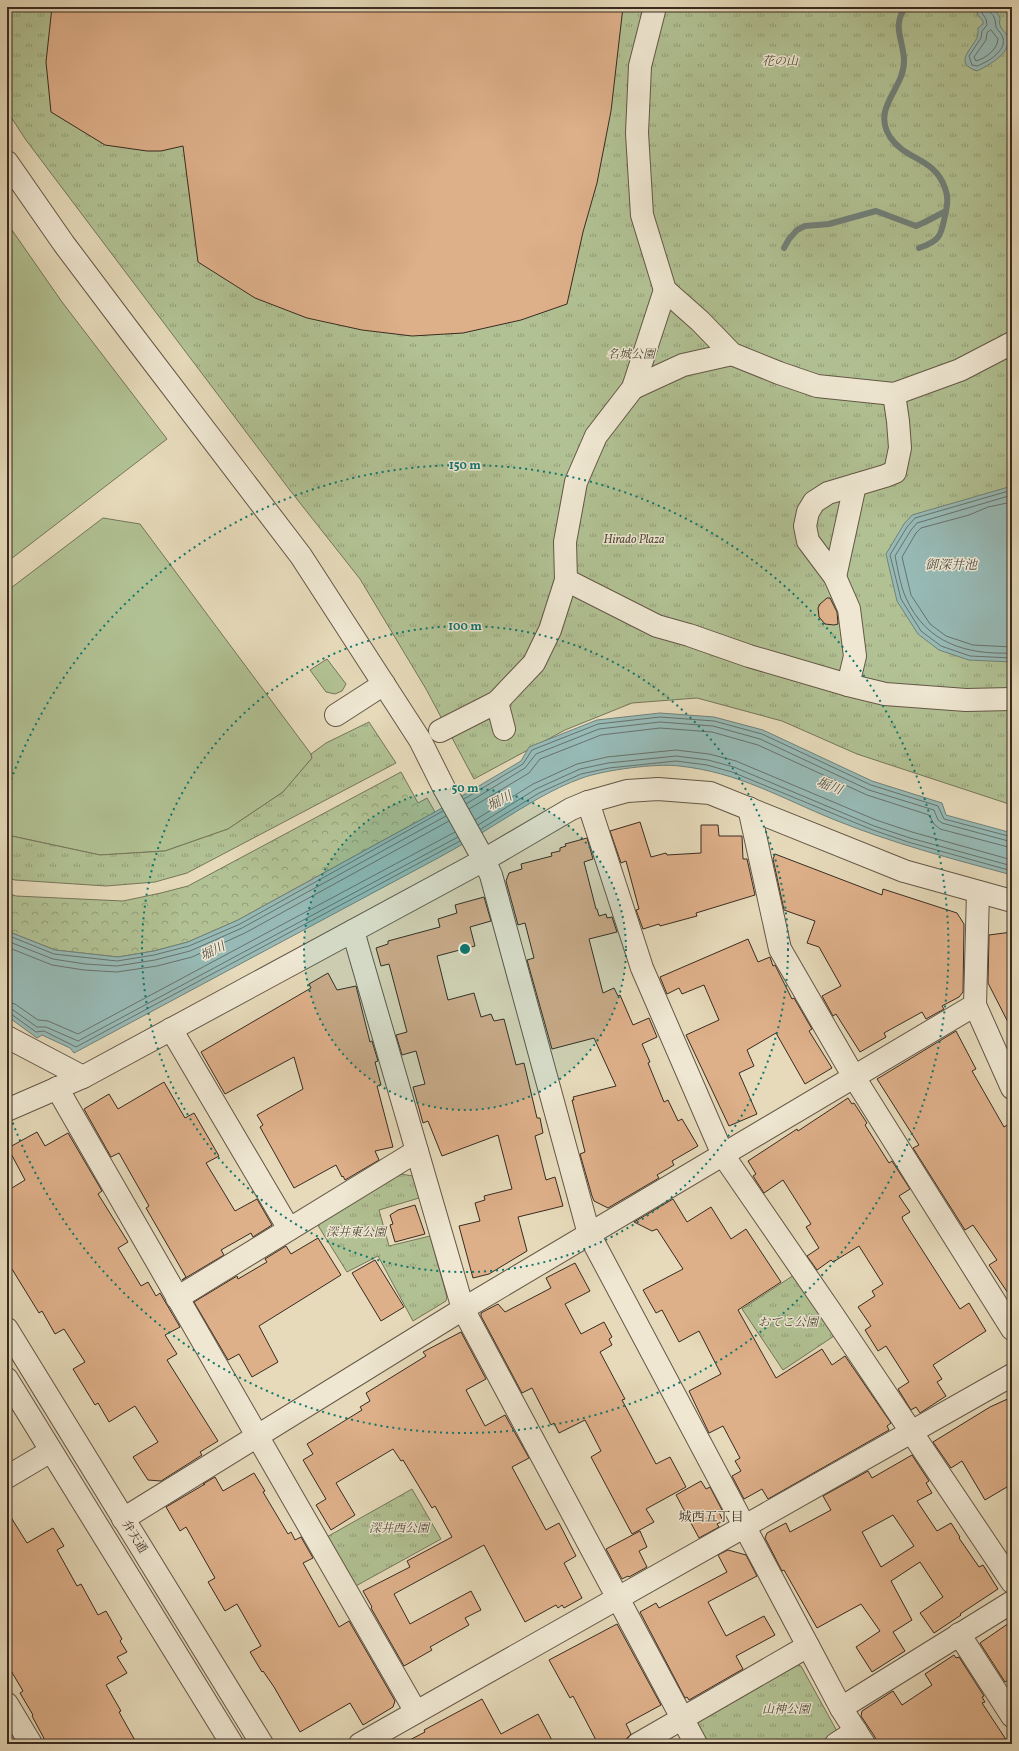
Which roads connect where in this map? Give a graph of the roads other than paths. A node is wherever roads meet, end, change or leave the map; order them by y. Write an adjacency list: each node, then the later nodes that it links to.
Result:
1 (655, 7): 3 (street)
2 (7, 162): 11 (street)
3 (665, 290): 5 (street); 6 (street)
4 (1012, 344): 7 (street)
5 (732, 354): 6 (street); 7 (street)
6 (633, 388): 10 (street)
7 (894, 394): 8 (street)
8 (855, 485): 9 (street); 9 (street)
9 (835, 577): 12 (street)
10 (566, 580): 12 (street); 14 (street)
11 (384, 684): 15 (street); 20 (street)
12 (848, 685): 13 (street)
13 (1012, 699)
14 (497, 702): 16 (street); 17 (street)
15 (336, 715)
16 (504, 729)
17 (440, 731)
18 (588, 802): 19 (street); 20 (street); 33 (street)
19 (749, 808): 21 (street); 28 (street)
20 (479, 851): 23 (street); 35 (street)
21 (978, 892): 22 (street); 24 (street)
22 (1012, 901)
23 (353, 931): 25 (street); 32 (street)
24 (975, 1005): 28 (street); 30 (street)
25 (171, 1030): 27 (street); 34 (street)
26 (7, 1037): 27 (street)
27 (84, 1077): 29 (street)
28 (854, 1077): 33 (street); 38 (street)
29 (57, 1088): 31 (street); 36 (street)
30 (1012, 1088)
31 (7, 1110)
32 (417, 1151): 34 (street); 37 (street)
33 (723, 1155): 35 (street); 42 (street)
34 (289, 1229): 36 (street)
35 (589, 1234): 37 (street); 47 (street)
36 (177, 1298): 43 (street)
37 (463, 1309): 43 (street); 49 (street)
38 (1012, 1328)
39 (7, 1330): 46 (street, 弁天通)
40 (1012, 1374): 42 (street)
41 (7, 1379): 44 (street)
42 (912, 1432): 47 (street); 48 (street)
43 (256, 1437): 46 (street); 55 (street)
44 (51, 1451): 45 (street); 60 (street)
45 (7, 1477)
46 (124, 1519): 61 (street, 弁天通)
47 (744, 1526): 49 (street); 52 (street)
48 (1012, 1582)
49 (617, 1598): 55 (street); 57 (street)
50 (1012, 1602): 51 (street)
51 (959, 1634): 54 (street); 56 (street)
52 (808, 1646): 54 (street); 57 (street)
53 (7, 1704): 59 (street)
54 (841, 1708): 58 (street)
55 (416, 1712): 62 (street)
56 (1012, 1716)
57 (682, 1719): 63 (street); 64 (street)
58 (860, 1738): 65 (street)
59 (31, 1744)
60 (232, 1744)
61 (262, 1744)
62 (360, 1744)
63 (638, 1744)
64 (696, 1744)
65 (836, 1744)

